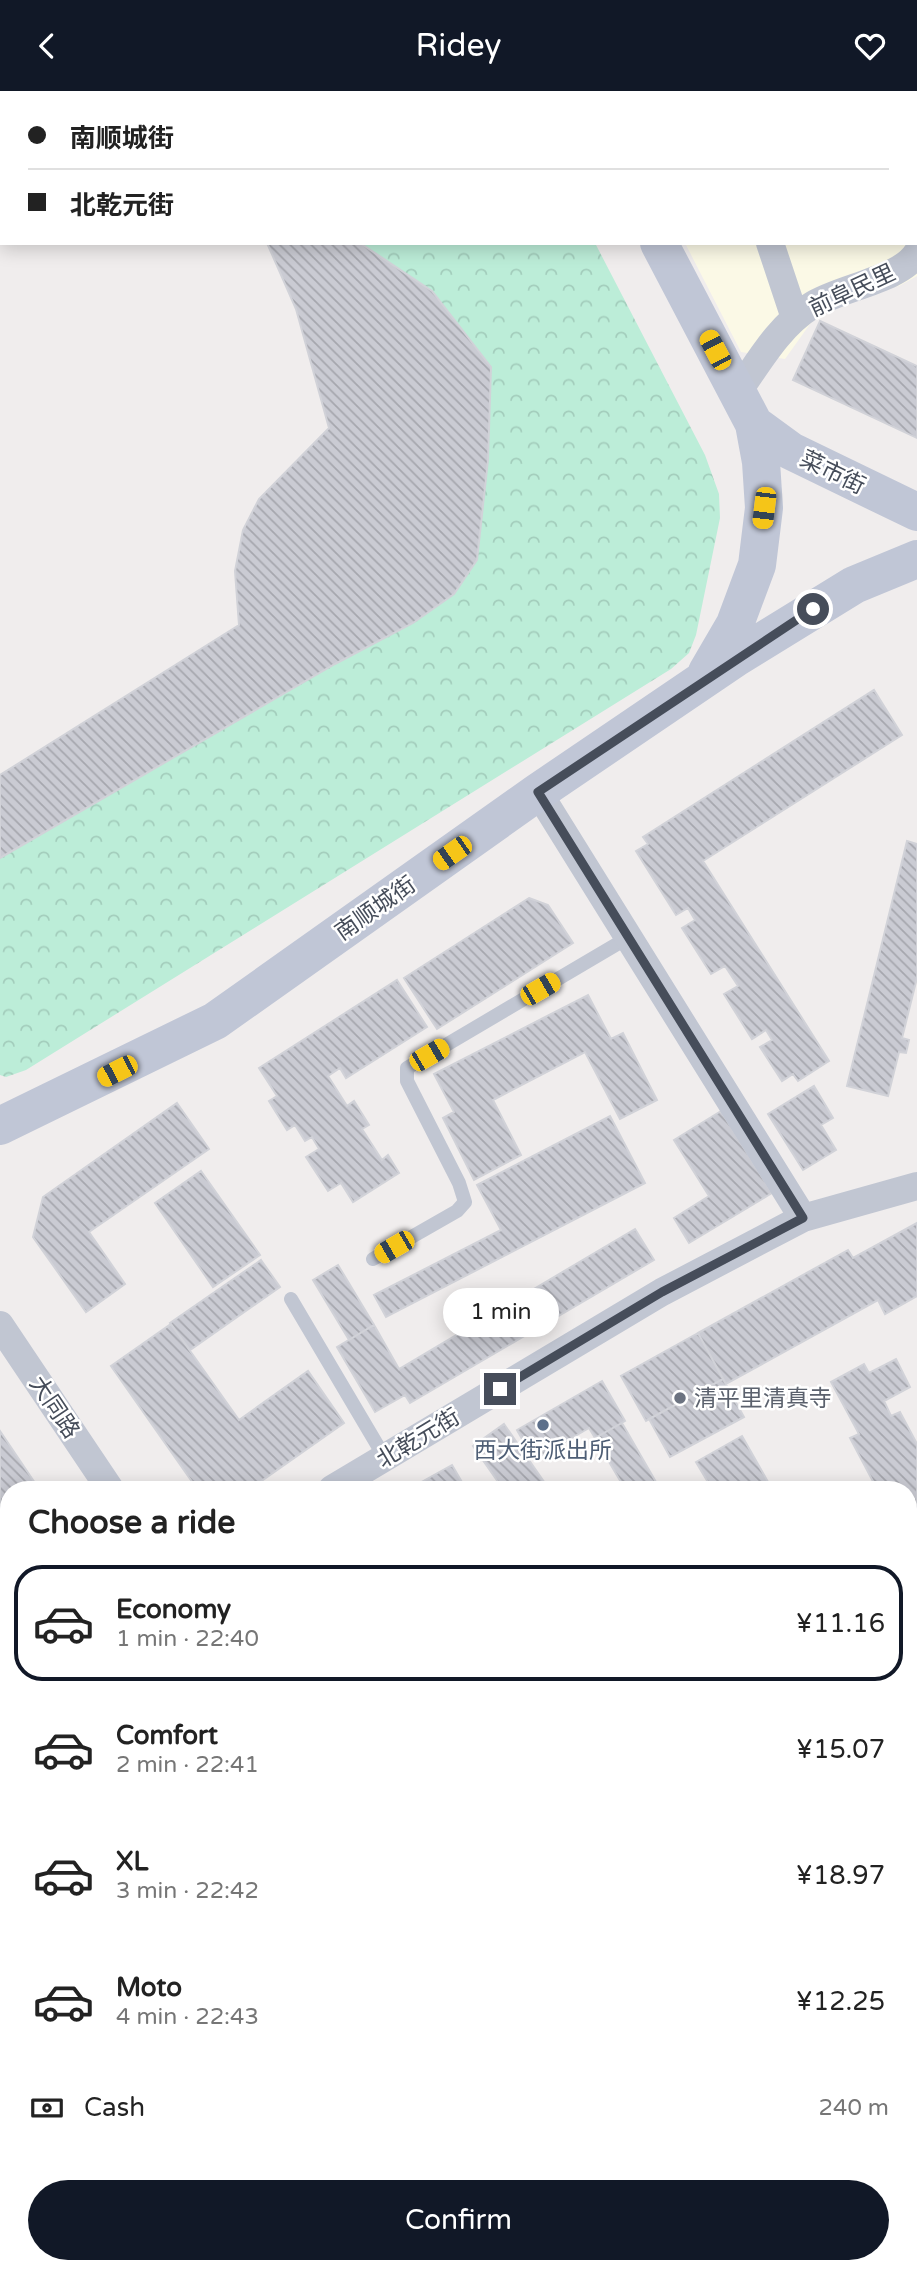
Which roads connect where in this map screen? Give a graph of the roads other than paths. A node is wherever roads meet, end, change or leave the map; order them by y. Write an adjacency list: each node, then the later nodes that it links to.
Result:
1 (660, 245): 5 (street)
2 (771, 245): 4 (street)
3 (917, 253): 4 (street, 前阜民里)
4 (795, 318): 5 (street, 前阜民里)
5 (746, 409): 6 (street, 菜市街); 8 (street)
6 (917, 512)
7 (917, 559): 8 (street, 南顺城街)
8 (702, 680): 9 (street, 南顺城街)
9 (538, 792): 10 (street); 11 (street, 南顺城街)
10 (629, 937): 13 (street); 14 (lane)
11 (0, 1126)
12 (917, 1186): 13 (street, 北乾元街)
13 (803, 1218): 17 (street, 北乾元街)
14 (373, 1259)
15 (291, 1299): 17 (lane)
16 (0, 1325): 18 (street, 大同路)
17 (385, 1458): 19 (street, 北乾元街)
18 (105, 1481)
19 (346, 1481)

